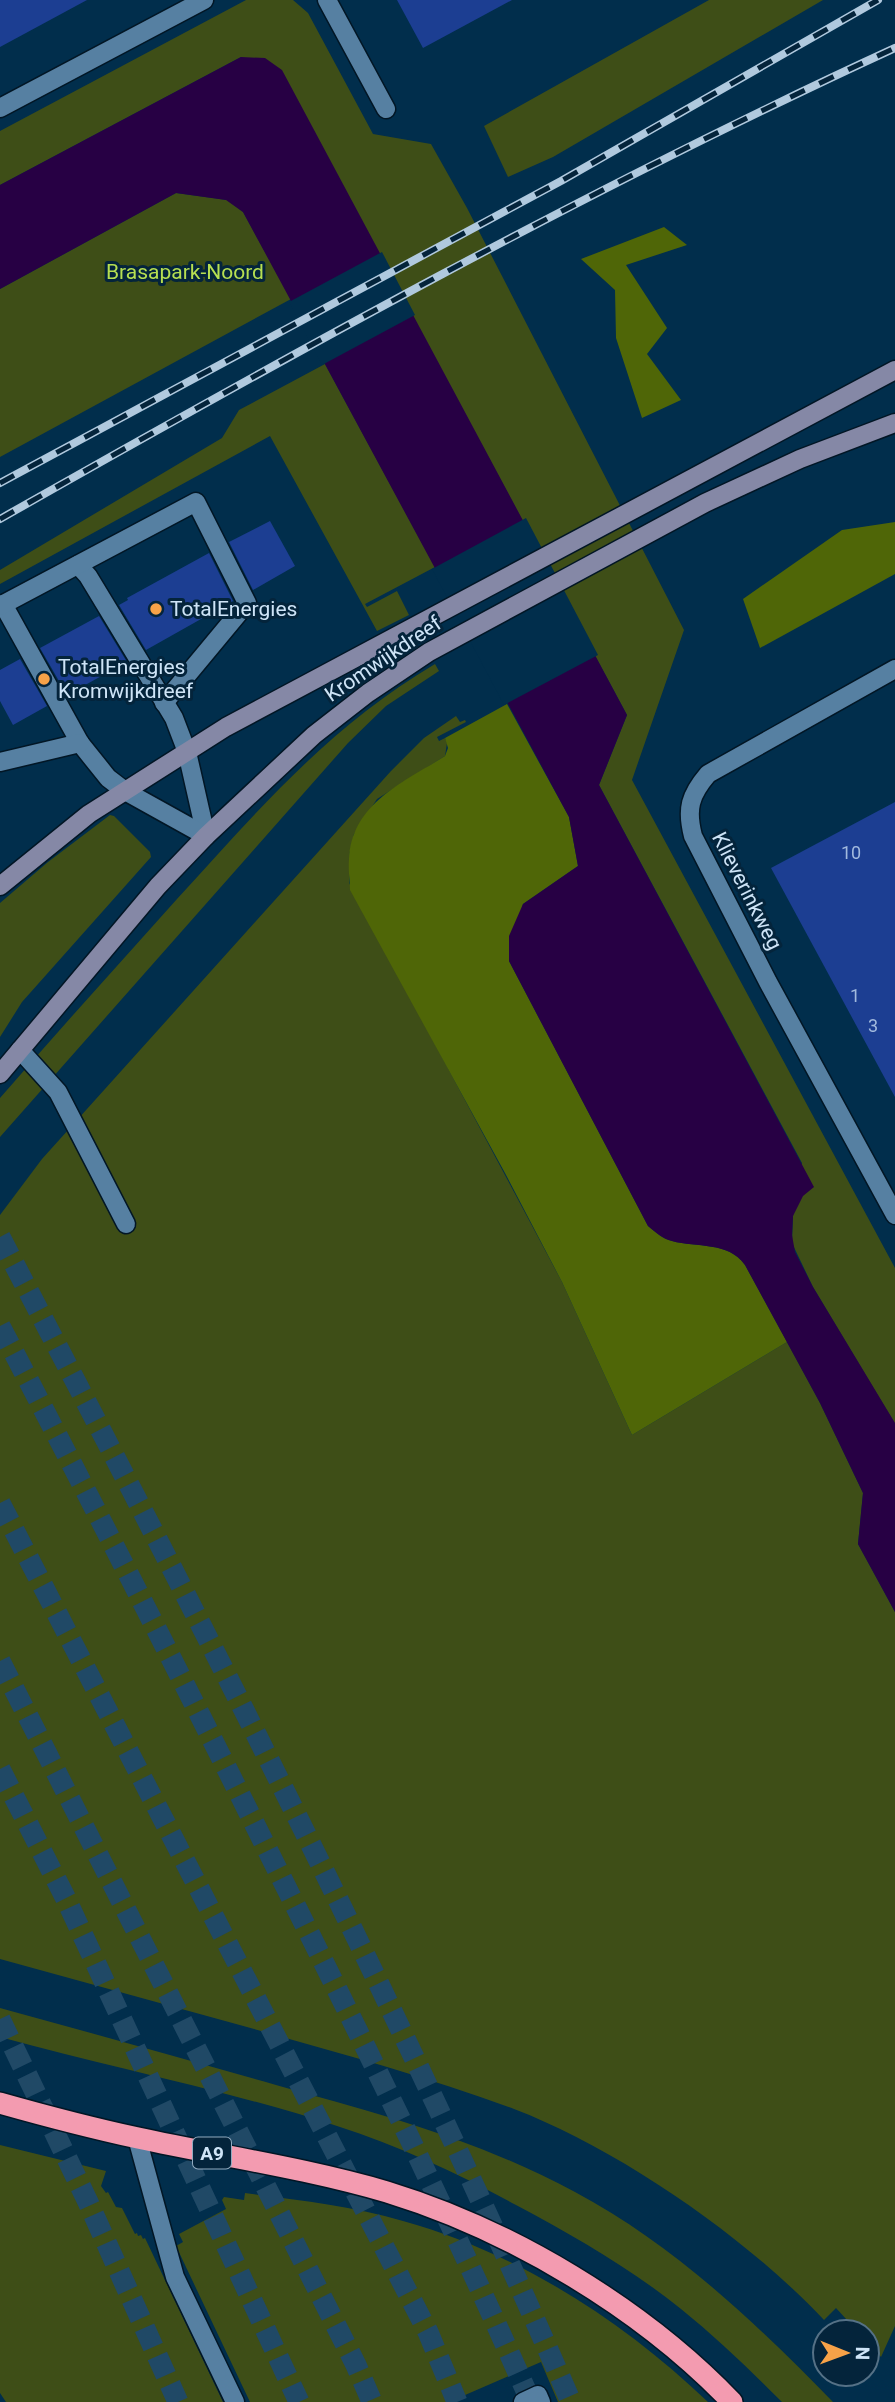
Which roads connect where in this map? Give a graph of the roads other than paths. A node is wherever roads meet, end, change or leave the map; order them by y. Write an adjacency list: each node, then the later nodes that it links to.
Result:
1 (204, 0): 3 (street)
2 (327, 0): 4 (street)
3 (0, 108)
4 (387, 109)
5 (895, 370): 12 (main road, Kromwijkdreef)
6 (895, 423): 15 (main road, Kromwijkdreef)
7 (78, 565): 8 (street); 10 (street); 10 (street)
8 (1, 605): 11 (street)
9 (895, 669): 19 (street, Klieverinkweg)
10 (164, 703): 12 (street)
11 (80, 743): 13 (street); 14 (street)
12 (187, 752): 14 (main road, Kromwijkdreef); 15 (street)
13 (0, 762)
14 (125, 791): 15 (street); 16 (main road, Kromwijkdreef)
15 (206, 836): 17 (main road, Kromwijkdreef)
16 (0, 886)
17 (20, 1050): 18 (main road, Kromwijkdreef); 20 (street)
18 (0, 1074)
19 (895, 1215)
20 (126, 1224)
21 (0, 2103): 22 (highway, A9)
22 (137, 2138): 23 (street); 26 (highway, A9)
23 (235, 2402)
24 (523, 2402): 25 (street)
25 (541, 2402)
26 (732, 2402)

